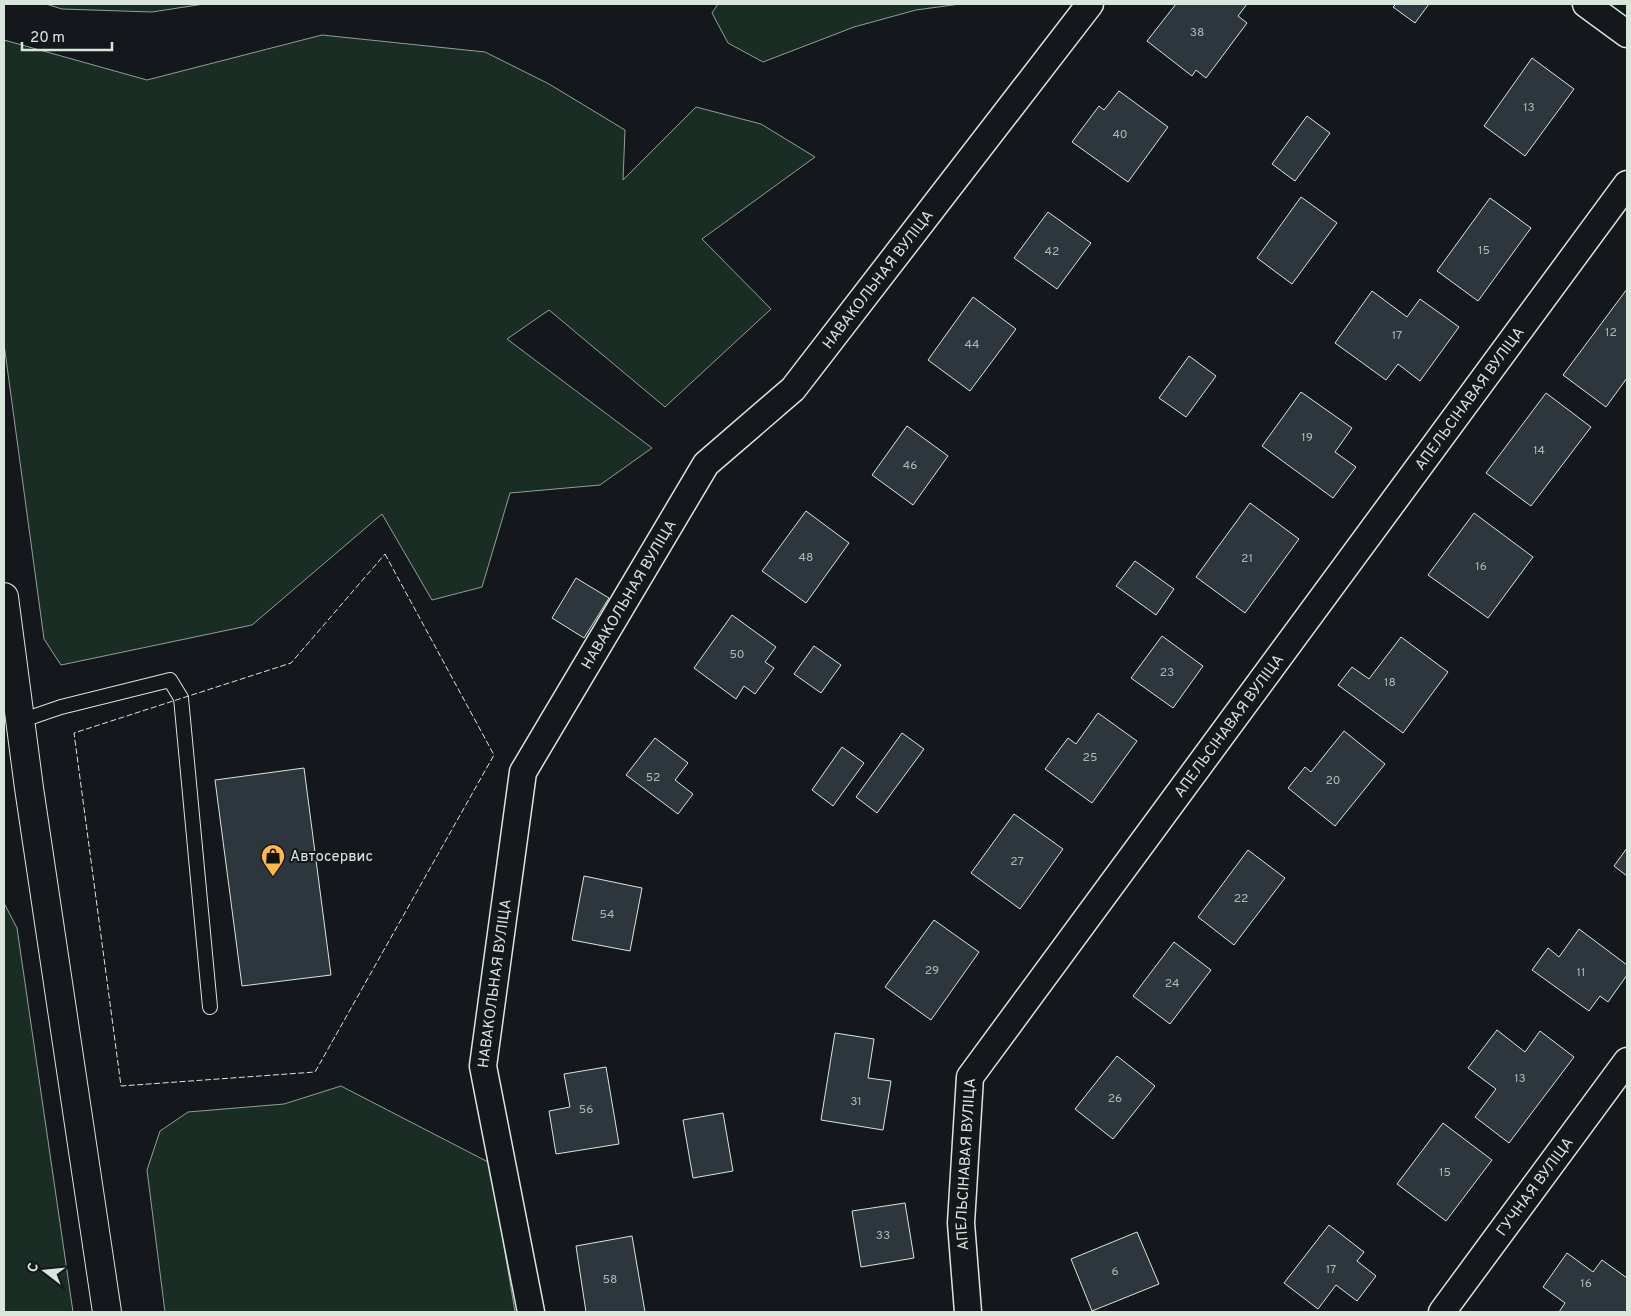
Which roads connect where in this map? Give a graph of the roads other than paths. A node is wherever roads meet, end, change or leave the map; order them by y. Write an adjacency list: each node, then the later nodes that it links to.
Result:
1 (1090, 4): 10 (street, НАВАКОЛЬНАЯ ВУЛІЦА)
2 (1586, 4): 3 (street)
3 (1627, 34)
4 (1627, 184): 11 (street, АПЕЛЬСІНАВАЯ ВУЛІЦА)
5 (4, 597): 6 (main road)
6 (20, 721): 7 (lane); 9 (main road)
7 (210, 1007)
8 (1627, 1061): 12 (street, ГУЧНАЯ ВУЛІЦА)
9 (107, 1312)
10 (531, 1312)
11 (968, 1312)
12 (1442, 1312)

